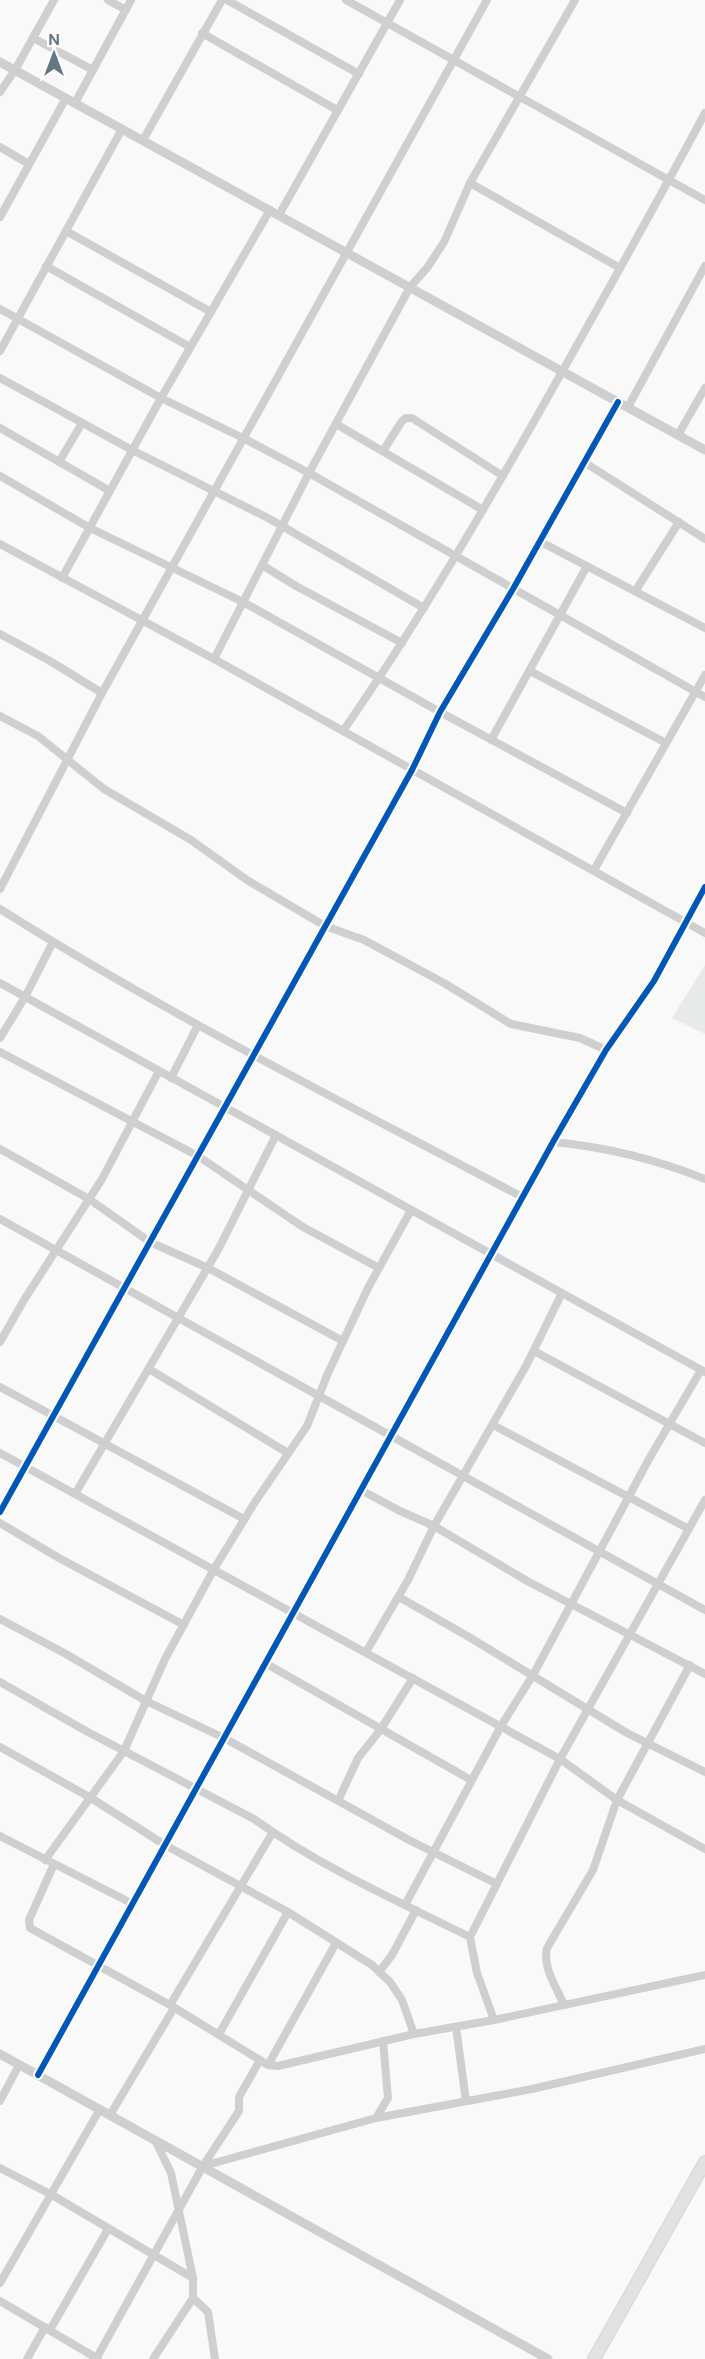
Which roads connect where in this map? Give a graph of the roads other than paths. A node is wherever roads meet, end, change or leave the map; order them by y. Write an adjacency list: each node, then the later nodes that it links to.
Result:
1 (54, 0): 13 (street)
2 (108, 0): 10 (street)
3 (131, 0): 10 (street)
4 (222, 0): 12 (street)
5 (226, 0): 18 (street)
6 (346, 0): 11 (street)
7 (400, 0): 11 (street)
8 (487, 0): 14 (street)
9 (575, 0): 20 (street)
10 (126, 10): 17 (street)
11 (388, 23): 14 (street); 18 (street)
12 (202, 33): 22 (street); 25 (street)
13 (33, 38): 16 (street); 17 (street)
14 (454, 60): 20 (street); 35 (street)
15 (0, 62): 16 (street)
16 (15, 70): 19 (street); 21 (street)
17 (93, 70): 21 (street)
18 (359, 74): 22 (street)
19 (0, 92)
20 (520, 96): 28 (street); 29 (street)
21 (71, 100): 24 (street); 27 (street)
22 (337, 110): 32 (street)
23 (705, 113): 28 (street)
24 (122, 129): 25 (street); 34 (street)
25 (143, 140): 31 (street)
26 (0, 147): 27 (street)
27 (29, 164): 33 (street)
28 (669, 180): 30 (street); 38 (street)
29 (470, 183): 38 (street); 39 (street)
30 (705, 200)
31 (270, 210): 32 (street); 41 (street)
32 (279, 215): 35 (street)
33 (0, 217)
34 (66, 231): 36 (street); 41 (street)
35 (346, 252): 39 (street); 55 (street)
36 (46, 266): 42 (street); 43 (street)
37 (705, 266): 50 (street)
38 (620, 268): 45 (street)
39 (410, 287): 45 (street); 52 (street)
40 (0, 309): 42 (street)
41 (211, 312): 43 (street)
42 (18, 318): 44 (street); 48 (street)
43 (190, 347): 48 (street)
44 (0, 351)
45 (562, 371): 49 (street); 63 (street)
46 (0, 378): 51 (street)
47 (705, 388): 54 (street)
48 (161, 398): 55 (street); 56 (street)
49 (618, 402): 50 (street); 60 (street)
50 (628, 407): 54 (street)
51 (82, 423): 56 (street); 59 (street)
52 (336, 424): 58 (street); 61 (street)
53 (0, 428): 59 (street)
54 (678, 435): 57 (street)
55 (243, 438): 61 (street); 65 (street)
56 (132, 450): 64 (street); 65 (street)
57 (705, 450)
58 (382, 451): 63 (street); 66 (street)
59 (59, 462): 64 (street)
60 (584, 462): 67 (street); 71 (street)
61 (309, 474): 68 (street); 73 (street)
62 (0, 476): 69 (street)
63 (502, 476): 66 (street)
64 (110, 491): 69 (street)
65 (214, 491): 68 (street); 76 (street)
66 (483, 510): 73 (street)
67 (679, 522): 70 (street); 79 (street)
68 (282, 526): 74 (street); 81 (street)
69 (90, 528): 76 (street); 77 (street)
70 (705, 538)
71 (540, 542): 75 (street); 78 (street)
72 (0, 544): 77 (street)
73 (457, 557): 78 (street); 81 (street)
74 (262, 565): 80 (street); 86 (street)
75 (587, 566): 79 (street); 82 (street)
76 (171, 568): 80 (street); 83 (street)
77 (62, 578): 83 (street)
78 (513, 589): 82 (street); 94 (street)
79 (636, 590): 84 (street)
80 (243, 602): 87 (street); 90 (street)
81 (424, 608): 86 (street)
82 (560, 615): 88 (street); 91 (street)
83 (142, 620): 87 (street); 92 (street)
84 (705, 628)
85 (0, 634): 92 (street)
86 (402, 642): 90 (street)
87 (214, 659): 96 (street)
88 (530, 671): 97 (street); 98 (street)
89 (705, 675): 91 (street)
90 (379, 679): 94 (street); 96 (street)
91 (695, 692): 93 (street); 98 (street)
92 (102, 693): 99 (street)
93 (705, 697)
94 (440, 712): 97 (street); 100 (street)
95 (0, 716): 99 (street)
96 (343, 731): 100 (street)
97 (491, 740): 101 (street)
98 (666, 743): 101 (street)
99 (69, 759): 104 (street); 107 (street)
100 (412, 770): 102 (street); 107 (street)
101 (627, 813): 102 (street)
102 (594, 870): 106 (street)
103 (705, 887): 106 (street)
104 (0, 890)
105 (0, 909): 109 (street)
106 (687, 922): 108 (street); 114 (street)
107 (326, 926): 114 (street); 116 (street)
108 (705, 933)
109 (53, 942): 111 (street); 112 (street)
110 (0, 983): 111 (street)
111 (25, 997): 113 (street); 117 (street)
112 (198, 1025): 116 (street); 118 (street)
113 (0, 1038)
114 (606, 1050): 122 (street)
115 (0, 1052): 120 (street)
116 (254, 1054): 119 (street); 127 (street)
117 (159, 1071): 118 (street); 120 (street)
118 (171, 1078): 119 (street)
119 (225, 1107): 121 (street); 124 (street)
120 (131, 1121): 124 (street); 128 (street)
121 (276, 1135): 126 (street); 129 (street)
122 (553, 1142): 125 (street); 127 (street)
123 (0, 1149): 128 (street)
124 (198, 1156): 126 (street); 131 (street)
125 (705, 1179)
126 (248, 1190): 134 (street); 135 (street)
127 (522, 1197): 133 (street)
128 (89, 1199): 131 (street); 132 (street)
129 (411, 1210): 133 (street); 135 (street)
130 (0, 1219): 132 (street)
131 (150, 1242): 134 (street); 136 (street)
132 (55, 1250): 136 (street); 140 (street)
133 (491, 1254): 137 (street); 149 (street)
134 (208, 1268): 138 (street); 139 (street)
135 (379, 1268): 139 (street)
136 (124, 1289): 138 (street); 146 (street)
137 (562, 1293): 141 (street); 143 (street)
138 (178, 1319): 142 (street); 145 (street)
139 (343, 1341): 145 (street)
140 (0, 1342)
141 (534, 1351): 147 (street); 148 (street)
142 (148, 1369): 151 (street); 153 (street)
143 (703, 1371): 148 (street)
144 (0, 1387): 146 (street)
145 (318, 1397): 149 (street); 153 (street)
146 (53, 1416): 151 (street); 154 (street)
147 (493, 1425): 155 (street); 158 (street)
148 (669, 1425): 150 (street); 158 (street)
149 (391, 1436): 155 (street); 156 (street)
150 (705, 1443)
151 (105, 1444): 157 (street); 161 (street)
152 (0, 1452): 154 (street)
153 (288, 1453): 161 (street)
154 (25, 1467): 157 (street); 160 (street)
155 (462, 1476): 163 (street); 165 (street)
156 (361, 1490): 163 (street); 171 (street)
157 (75, 1494): 166 (street)
158 (628, 1499): 164 (street); 165 (street)
159 (705, 1500): 164 (street)
160 (0, 1512)
161 (244, 1519): 166 (street)
162 (0, 1523): 173 (street)
163 (434, 1526): 168 (street); 169 (street)
164 (689, 1529): 167 (street)
165 (600, 1552): 167 (street); 169 (street)
166 (214, 1569): 171 (street); 173 (street)
167 (658, 1584): 170 (street); 174 (street)
168 (399, 1597): 175 (street); 179 (street)
169 (571, 1603): 174 (street); 179 (street)
170 (705, 1610)
171 (294, 1612): 175 (street); 176 (street)
172 (0, 1619): 182 (street)
173 (184, 1625): 182 (street)
174 (630, 1634): 177 (street); 183 (street)
175 (366, 1652): 180 (street)
176 (266, 1663): 185 (street); 186 (street)
177 (690, 1665): 178 (street); 187 (street)
178 (705, 1674)
179 (533, 1675): 183 (street); 184 (street)
180 (413, 1678): 184 (street); 185 (street)
181 (0, 1682): 189 (street)
182 (146, 1701): 186 (street); 189 (street)
183 (588, 1709): 187 (street); 190 (street)
184 (501, 1726): 190 (street); 192 (street)
185 (381, 1730): 192 (street); 195 (street)
186 (224, 1738): 193 (street); 195 (street)
187 (648, 1744): 191 (street); 196 (street)
188 (0, 1748): 194 (street)
189 (124, 1751): 193 (street); 194 (street)
190 (560, 1759): 196 (street); 204 (street)
191 (705, 1772)
192 (471, 1780): 201 (street)
193 (196, 1790): 197 (street); 199 (street)
194 (91, 1798): 199 (street); 202 (street)
195 (339, 1799): 201 (street)
196 (617, 1800): 200 (street); 215 (street)
197 (273, 1832): 205 (street); 207 (street)
198 (0, 1836): 202 (street)
199 (165, 1845): 205 (street); 206 (street)
200 (705, 1849)
201 (434, 1852): 204 (street); 207 (street)
202 (45, 1860): 203 (street)
203 (54, 1864): 206 (street); 212 (street)
204 (497, 1884): 210 (street)
205 (240, 1887): 209 (street); 216 (street)
206 (133, 1904): 212 (street)
207 (405, 1905): 208 (street)
208 (416, 1910): 210 (street); 213 (street)
209 (288, 1912): 211 (street); 219 (street)
210 (470, 1937): 217 (street)
211 (336, 1942): 213 (street); 226 (street)
212 (99, 1965): 216 (street); 227 (street)
213 (379, 1972): 220 (street)
214 (705, 1975): 215 (street)
215 (564, 2005): 217 (street)
216 (172, 2006): 219 (street); 231 (street)
217 (494, 2020): 218 (street)
218 (456, 2027): 220 (street); 229 (street)
219 (219, 2034): 224 (street)
220 (414, 2034): 221 (street)
221 (383, 2041): 226 (street); 232 (street)
222 (705, 2049): 229 (street)
223 (0, 2054): 225 (street)
224 (260, 2060): 226 (street); 235 (street)
225 (19, 2065): 227 (street); 228 (street)
226 (268, 2065)
227 (38, 2075): 230 (street)
228 (0, 2101)
229 (466, 2101): 232 (street)
230 (100, 2109): 231 (street); 237 (street)
231 (110, 2115): 233 (street)
232 (376, 2118): 235 (street)
233 (155, 2140): 235 (street); 238 (street)
234 (705, 2162): 251 (main road)
235 (203, 2166): 238 (street); 250 (street)
236 (0, 2168): 237 (street)
237 (52, 2195): 239 (street); 242 (street)
238 (179, 2210): 240 (street); 241 (street)
239 (108, 2229): 240 (street); 245 (street)
240 (154, 2254): 241 (street); 247 (street)
241 (193, 2278): 243 (street)
242 (0, 2283)
243 (193, 2298): 248 (street); 249 (street)
244 (0, 2301): 245 (street)
245 (48, 2329): 246 (street); 247 (street)
246 (27, 2359)
247 (97, 2359)
248 (153, 2359)
249 (215, 2359)
250 (548, 2359)
251 (594, 2359)

